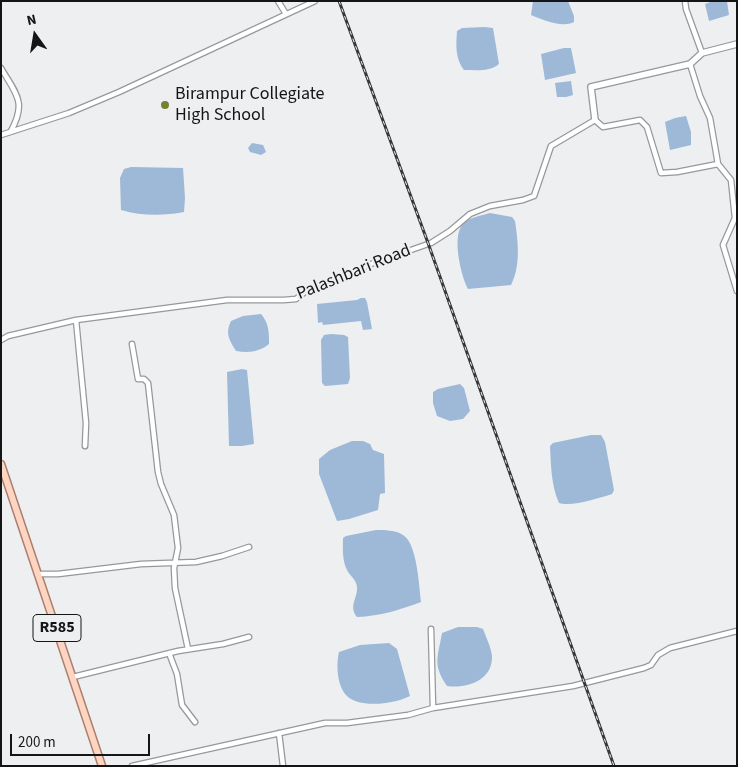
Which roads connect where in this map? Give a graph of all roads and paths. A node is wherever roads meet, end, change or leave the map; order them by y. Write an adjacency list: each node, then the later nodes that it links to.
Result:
1 (278, 1): 4 (street)
2 (316, 1): 4 (street)
3 (685, 1): 6 (street)
4 (286, 14): 10 (street)
5 (737, 44): 6 (street)
6 (702, 53): 7 (street)
7 (690, 64): 9 (street); 12 (street)
8 (1, 68): 10 (street)
9 (595, 120): 12 (street); 14 (street, Palashbari Road)
10 (11, 131): 11 (street)
11 (1, 135)
12 (718, 164): 13 (street)
13 (737, 291)
14 (76, 320): 15 (street, Palashbari Road); 17 (street)
15 (1, 340)
16 (132, 344): 20 (street)
17 (84, 446)
18 (1, 464): 21 (main road, R585)
19 (249, 547): 20 (street)
20 (176, 562): 21 (street); 25 (street)
21 (39, 574): 27 (main road, R585)
22 (431, 629): 28 (street)
23 (737, 631): 28 (street)
24 (249, 637): 25 (street)
25 (188, 649): 26 (street)
26 (169, 653): 27 (street); 29 (street)
27 (73, 677): 31 (main road, R585)
28 (432, 708): 30 (street)
29 (195, 722)
30 (279, 733): 32 (street); 33 (street)
31 (102, 766)
32 (132, 766)
33 (283, 766)

